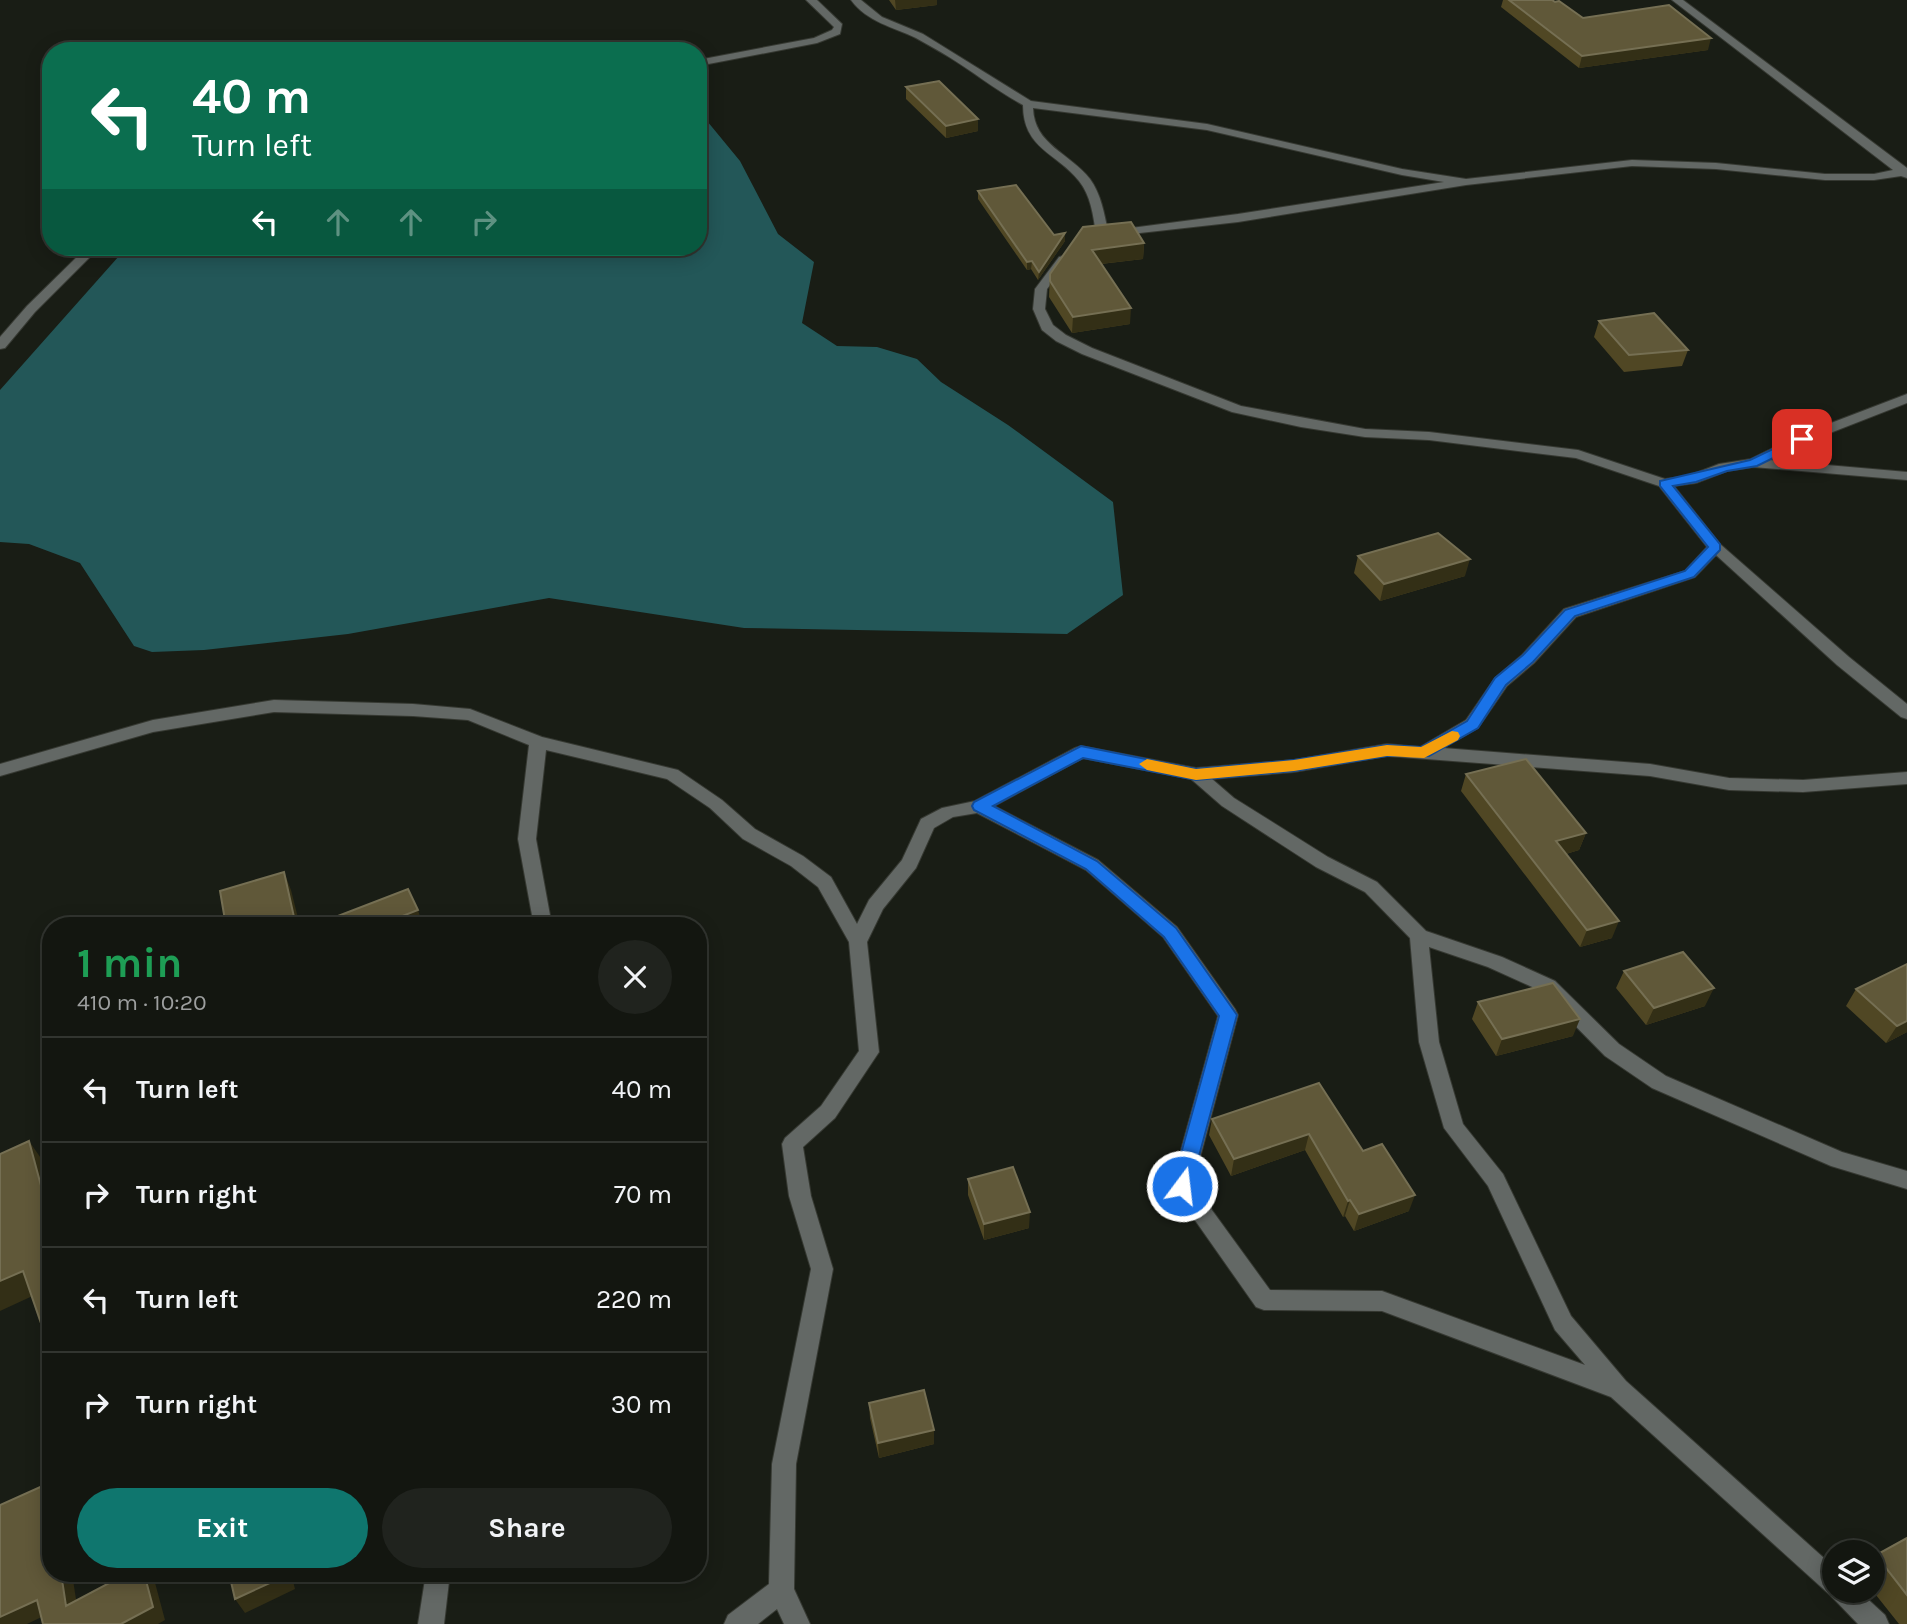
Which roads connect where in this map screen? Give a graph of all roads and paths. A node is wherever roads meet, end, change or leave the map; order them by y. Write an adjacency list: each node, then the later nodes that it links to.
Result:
1 (810, 0): 4 (street)
2 (856, 0): 5 (street)
3 (1677, 0): 6 (street)
4 (707, 61)
5 (1028, 104): 7 (street); 7 (street)
6 (1906, 172): 7 (street)
7 (1466, 182)
8 (1071, 247): 14 (street)
9 (85, 256): 10 (street)
10 (0, 345)
11 (1907, 398): 12 (street)
12 (1753, 463): 13 (street); 14 (street)
13 (1907, 476)
14 (1664, 483): 15 (street)
15 (1715, 547): 16 (street); 18 (street)
16 (1907, 713)
17 (538, 742): 19 (street); 23 (street); 25 (street)
18 (1424, 753): 20 (street); 21 (street)
19 (0, 770)
20 (1196, 774): 22 (street); 24 (street)
21 (1907, 778)
22 (979, 806): 25 (street); 27 (street)
23 (541, 917)
24 (1419, 936): 26 (street); 27 (street)
25 (858, 942): 30 (street)
26 (1907, 1180)
27 (1619, 1389): 28 (street)
28 (1822, 1573)
29 (437, 1582): 32 (street)
30 (782, 1590): 33 (street); 34 (street)
31 (1854, 1603): 35 (street)
32 (431, 1624)
33 (737, 1624)
34 (797, 1624)
35 (1876, 1624)

